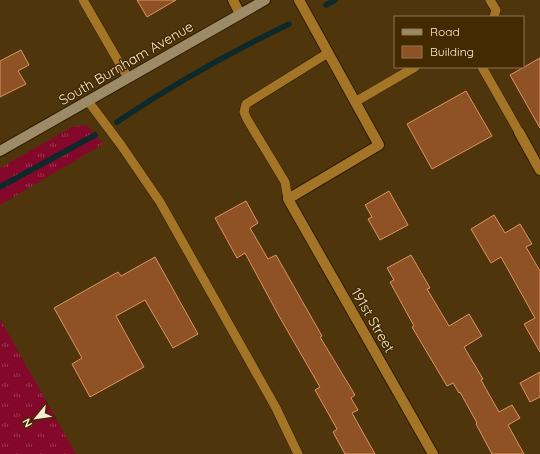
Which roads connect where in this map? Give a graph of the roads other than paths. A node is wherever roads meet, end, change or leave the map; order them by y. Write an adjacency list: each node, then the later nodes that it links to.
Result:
1 (83, 0): 11 (lane)
2 (233, 0): 6 (street)
3 (265, 0): 6 (main road, South Burnham Avenue)
4 (299, 0): 8 (street)
5 (490, 0): 7 (lane)
6 (240, 14): 11 (main road, South Burnham Avenue)
7 (494, 16)
8 (328, 53): 13 (street); 17 (lane)
9 (413, 68): 13 (lane)
10 (483, 68): 14 (lane)
11 (128, 78): 12 (main road, South Burnham Avenue)
12 (88, 101): 15 (main road, South Burnham Avenue); 18 (lane)
13 (355, 102): 17 (street)
14 (519, 132): 16 (street)
15 (0, 151)
16 (540, 170)
17 (288, 199): 19 (street, 191st Street)
18 (298, 454)
19 (433, 454)

